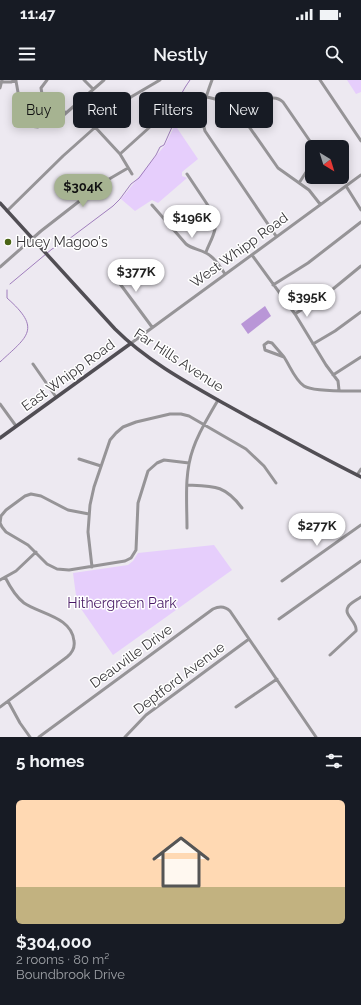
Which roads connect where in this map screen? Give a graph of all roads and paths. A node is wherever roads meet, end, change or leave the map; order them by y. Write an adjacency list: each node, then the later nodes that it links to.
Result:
1 (16, 80): 8 (street); 11 (street)
2 (47, 80): 16 (street)
3 (84, 80): 10 (street)
4 (104, 80): 10 (street)
5 (160, 80): 14 (street)
6 (212, 80): 12 (street)
7 (320, 80): 23 (street)
8 (1, 82): 9 (street)
9 (0, 88)
10 (92, 90): 16 (street)
11 (18, 92)
12 (207, 96): 15 (street)
13 (273, 97): 22 (street)
14 (131, 98)
15 (215, 99)
16 (66, 113)
17 (95, 128): 36 (street)
18 (97, 128): 24 (street)
19 (149, 128): 24 (street)
20 (204, 128): 38 (street)
21 (250, 128): 30 (street)
22 (309, 140)
23 (361, 141)
24 (120, 154): 25 (street)
25 (128, 168): 26 (street); 39 (street)
26 (132, 174)
27 (187, 174): 40 (street)
28 (305, 174): 30 (street)
29 (361, 175): 31 (street, West Whipp Road)
30 (299, 183): 33 (street)
31 (346, 186): 33 (street, West Whipp Road); 35 (street)
32 (0, 203): 36 (main road, Far Hills Avenue)
33 (320, 204): 38 (street, West Whipp Road)
34 (152, 205): 40 (street)
35 (361, 210)
36 (7, 211): 39 (main road, Far Hills Avenue)
37 (361, 222): 46 (street)
38 (276, 236): 41 (street, West Whipp Road)
39 (32, 239): 43 (street); 50 (main road, Far Hills Avenue)
40 (206, 252): 45 (street)
41 (252, 255): 45 (street, West Whipp Road); 46 (street)
42 (361, 266): 48 (street)
43 (0, 267)
44 (112, 273): 49 (street)
45 (225, 274): 49 (street, West Whipp Road)
46 (273, 285): 48 (street)
47 (361, 312): 51 (street)
48 (295, 314): 51 (street)
49 (152, 327): 50 (street, West Whipp Road)
50 (130, 344): 58 (main road, East Whipp Road); 59 (main road, Far Hills Avenue)
51 (313, 344): 55 (street)
52 (284, 357): 52 (street); 56 (street)
53 (361, 357): 55 (street)
54 (33, 364): 58 (street)
55 (333, 375): 56 (street)
56 (339, 390): 57 (street)
57 (361, 391)
58 (56, 397): 62 (main road, East Whipp Road)
59 (218, 400): 61 (street); 68 (main road, Far Hills Avenue)
60 (0, 404): 62 (street)
61 (204, 424): 65 (street); 66 (street); 69 (street)
62 (16, 426): 63 (main road, East Whipp Road)
63 (0, 438)
64 (80, 459): 66 (street)
65 (189, 463): 70 (street); 77 (street)
66 (101, 466): 72 (street)
67 (361, 469): 68 (street)
68 (359, 476)
69 (276, 483)
70 (188, 485): 71 (street); 74 (street)
71 (242, 508)
72 (89, 514): 75 (street); 77 (street)
73 (361, 525): 80 (street)
74 (187, 528)
75 (36, 552): 77 (street); 78 (street)
76 (361, 561): 82 (street)
77 (92, 567)
78 (5, 578): 79 (street); 86 (street)
79 (0, 580)
80 (282, 581)
81 (361, 597): 84 (street)
82 (279, 619)
83 (249, 639): 85 (street, Deauville Drive); 91 (street, Deauville Drive); 92 (street, Deptford Avenue)
84 (330, 655)
85 (277, 680): 88 (street); 89 (street, Deauville Drive)
86 (8, 701): 87 (street); 90 (street)
87 (0, 707)
88 (236, 707)
89 (314, 736)
90 (30, 737)
91 (40, 737)
92 (125, 737)

